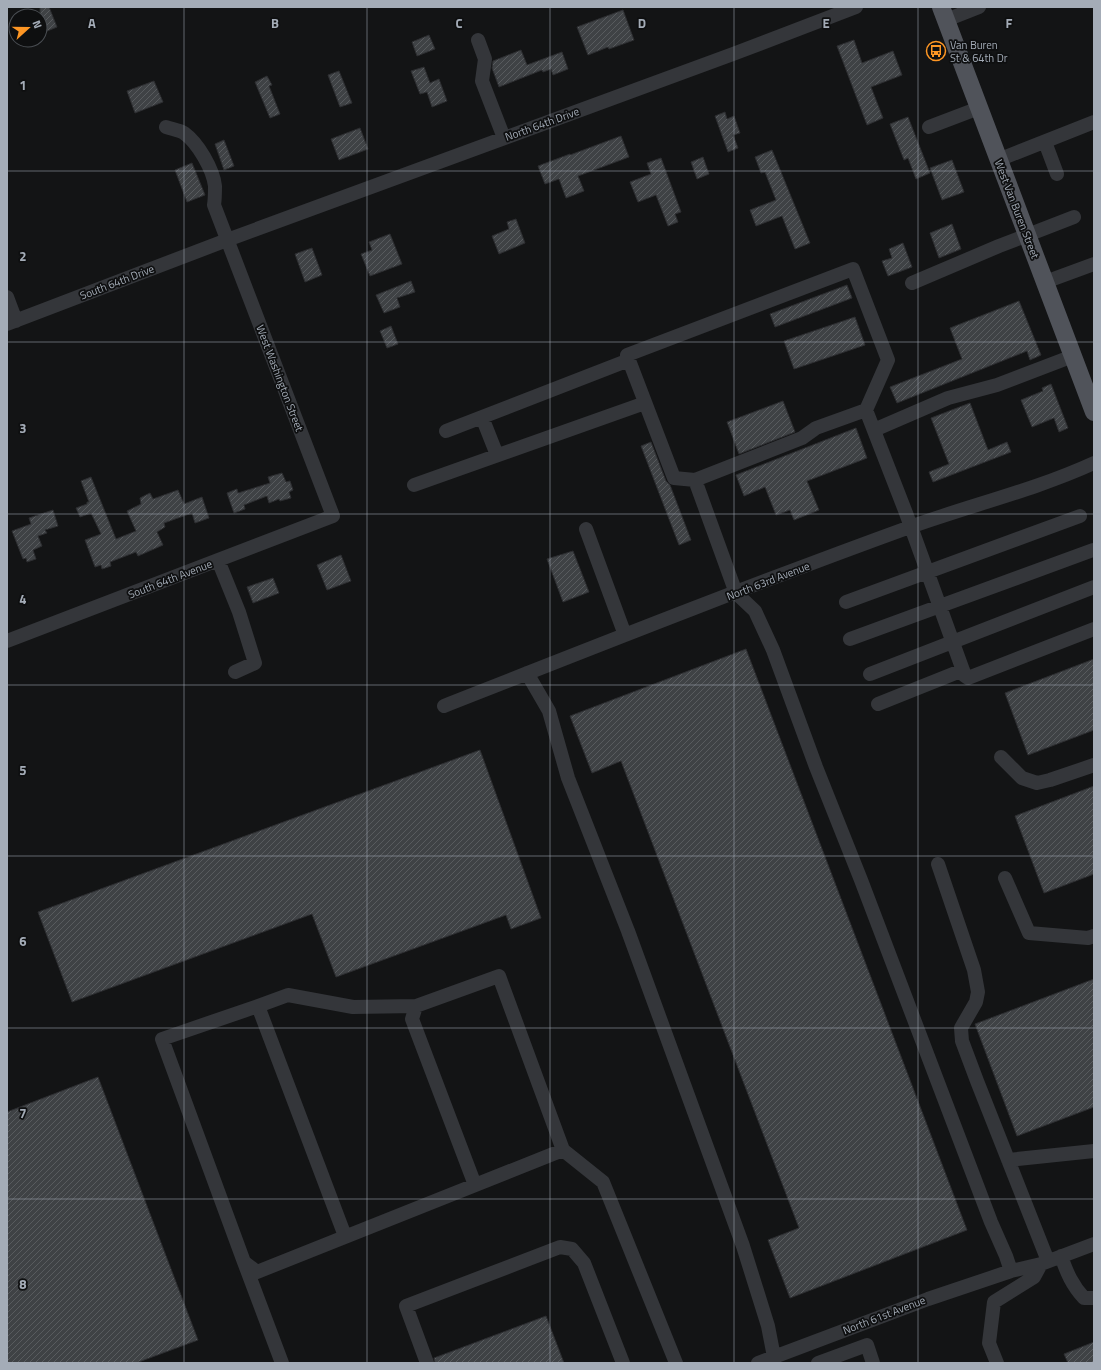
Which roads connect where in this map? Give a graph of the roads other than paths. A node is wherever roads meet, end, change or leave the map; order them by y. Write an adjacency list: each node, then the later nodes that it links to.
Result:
1 (856, 7): 9 (street, North 64th Drive)
2 (979, 7): 3 (street)
3 (943, 14): 5 (main road, West Van Buren Street)
4 (478, 40): 9 (street)
5 (979, 108): 8 (street); 11 (main road, West Van Buren Street)
6 (1094, 122): 10 (street)
7 (166, 127): 15 (street, West Washington Street)
8 (930, 127)
9 (504, 138): 15 (street, North 64th Drive)
10 (1044, 142): 11 (street); 12 (street)
11 (998, 160): 14 (main road, West Van Buren Street)
12 (1057, 174)
13 (1074, 217): 14 (street)
14 (1027, 236): 17 (main road, West Van Buren Street); 18 (street)
15 (227, 240): 20 (street, South 64th Drive); 33 (street, West Washington Street)
16 (1094, 264): 17 (street)
17 (1045, 282): 21 (main road, West Van Buren Street)
18 (912, 283)
19 (7, 297): 20 (street)
20 (12, 323)
21 (1073, 356): 25 (main road, West Van Buren Street); 27 (street)
22 (629, 360): 23 (street); 24 (street); 26 (street)
23 (645, 403): 29 (street); 31 (street)
24 (866, 410): 27 (street); 31 (street)
25 (1094, 412)
26 (482, 417): 28 (street); 29 (street)
27 (874, 430): 35 (street)
28 (446, 431)
29 (497, 455): 32 (street)
30 (1094, 463): 35 (street, North 63rd Avenue)
31 (694, 480): 41 (street)
32 (414, 484)
33 (333, 516): 38 (street, South 64th Avenue)
34 (1080, 516): 39 (street)
35 (910, 527): 39 (street); 41 (street, North 63rd Avenue)
36 (586, 529): 45 (street)
37 (1093, 550): 43 (street)
38 (218, 560): 47 (street, South 64th Avenue); 50 (street)
39 (927, 573): 42 (street); 43 (street)
40 (1094, 587): 48 (street)
41 (736, 593): 45 (street, North 63rd Avenue); 70 (street)
42 (846, 602)
43 (940, 607): 46 (street); 48 (street)
44 (1094, 629): 49 (street)
45 (625, 635): 51 (street, North 63rd Avenue)
46 (850, 639)
47 (7, 641)
48 (953, 642): 49 (street); 52 (street)
49 (963, 670): 53 (street)
50 (236, 672)
51 (527, 674): 54 (street, North 63rd Avenue); 72 (street)
52 (870, 674)
53 (878, 704)
54 (444, 706)
55 (1001, 757): 56 (street)
56 (1094, 765)
57 (938, 864): 64 (street)
58 (1005, 878): 59 (street)
59 (1094, 936)
60 (258, 1006): 61 (street); 66 (street); 69 (street)
61 (416, 1006): 62 (street); 65 (street)
62 (563, 1150): 65 (street); 76 (street)
63 (1094, 1151): 64 (street)
64 (1008, 1160): 68 (street)
65 (475, 1185): 66 (street)
66 (345, 1236): 69 (street)
67 (1094, 1244): 68 (street)
68 (1050, 1260): 70 (street, North 61st Avenue); 71 (street); 80 (street)
69 (244, 1262): 73 (street)
70 (1011, 1271): 72 (street, North 61st Avenue)
71 (1094, 1298)
72 (774, 1357): 77 (street, North 61st Avenue)
73 (282, 1363)
74 (427, 1363): 75 (street)
75 (623, 1363)
76 (676, 1363)
77 (758, 1363)
78 (818, 1363): 79 (street)
79 (873, 1363)
80 (997, 1363)

